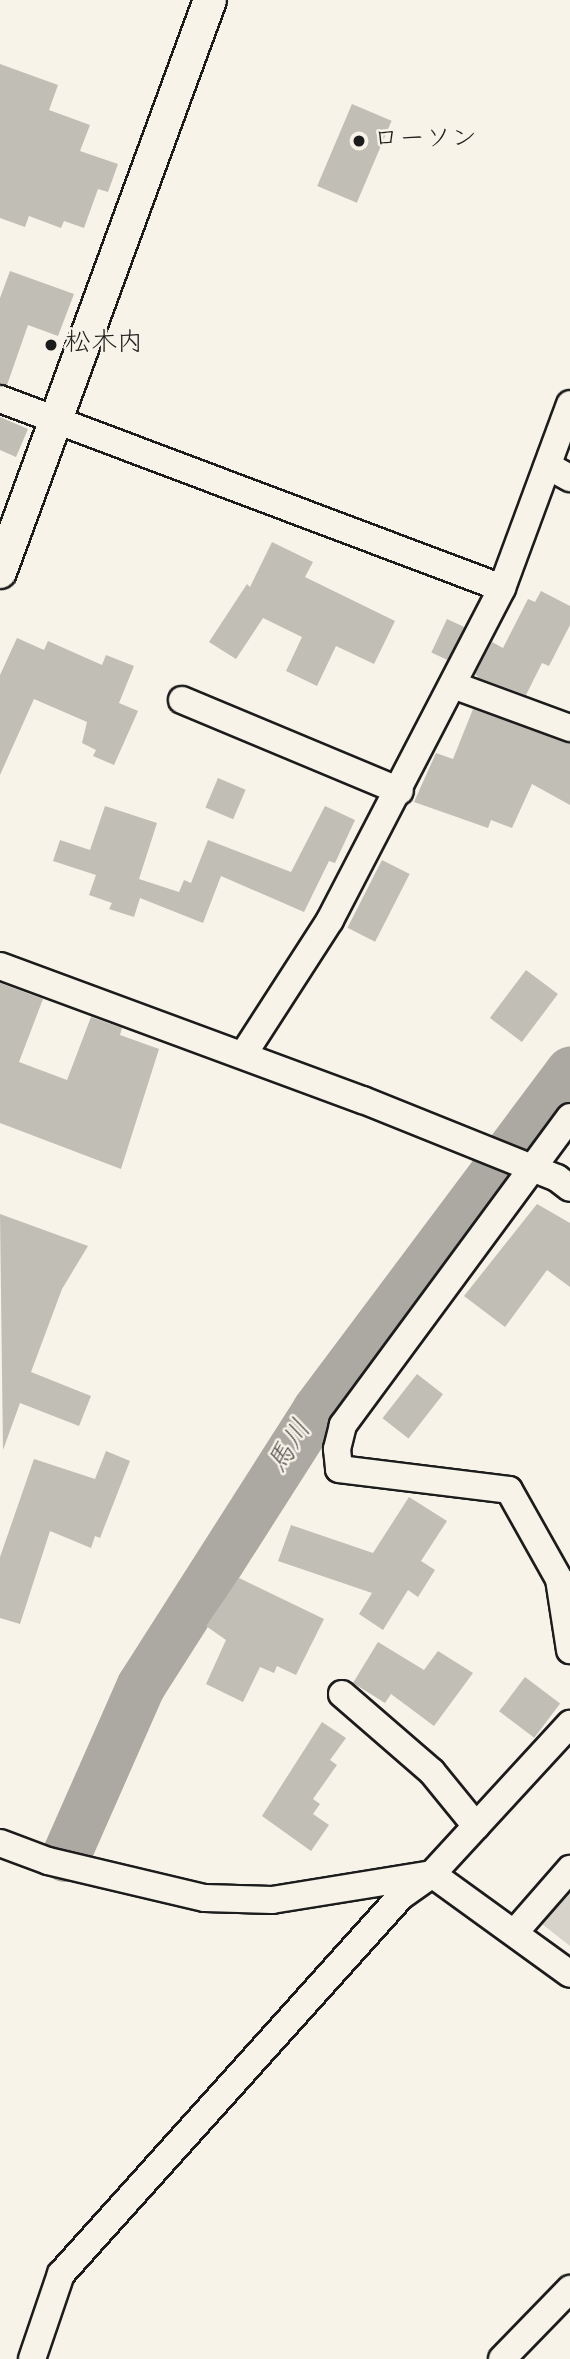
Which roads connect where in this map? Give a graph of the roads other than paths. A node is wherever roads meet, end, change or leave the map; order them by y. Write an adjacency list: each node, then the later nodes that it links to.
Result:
1 (210, 0): 4 (street)
2 (0, 399): 4 (street)
3 (570, 404): 5 (street)
4 (56, 419): 6 (street); 7 (street)
5 (559, 472): 7 (street)
6 (0, 572)
7 (502, 588): 8 (street)
8 (453, 685): 10 (street); 11 (street)
9 (182, 700): 11 (street)
10 (570, 728)
11 (400, 791): 13 (street)
12 (0, 967): 13 (street)
13 (243, 1055): 15 (street)
14 (570, 1116): 15 (street)
15 (526, 1167): 16 (street); 17 (street)
16 (570, 1188)
17 (570, 1650)
18 (342, 1694): 20 (street)
19 (570, 1724): 20 (street)
20 (476, 1826): 23 (street)
21 (0, 1843): 23 (street)
22 (570, 1869): 24 (street)
23 (432, 1874): 24 (street); 27 (street)
24 (515, 1932): 25 (street)
25 (570, 1974)
26 (570, 2289): 28 (street)
27 (32, 2359)
28 (502, 2359)

